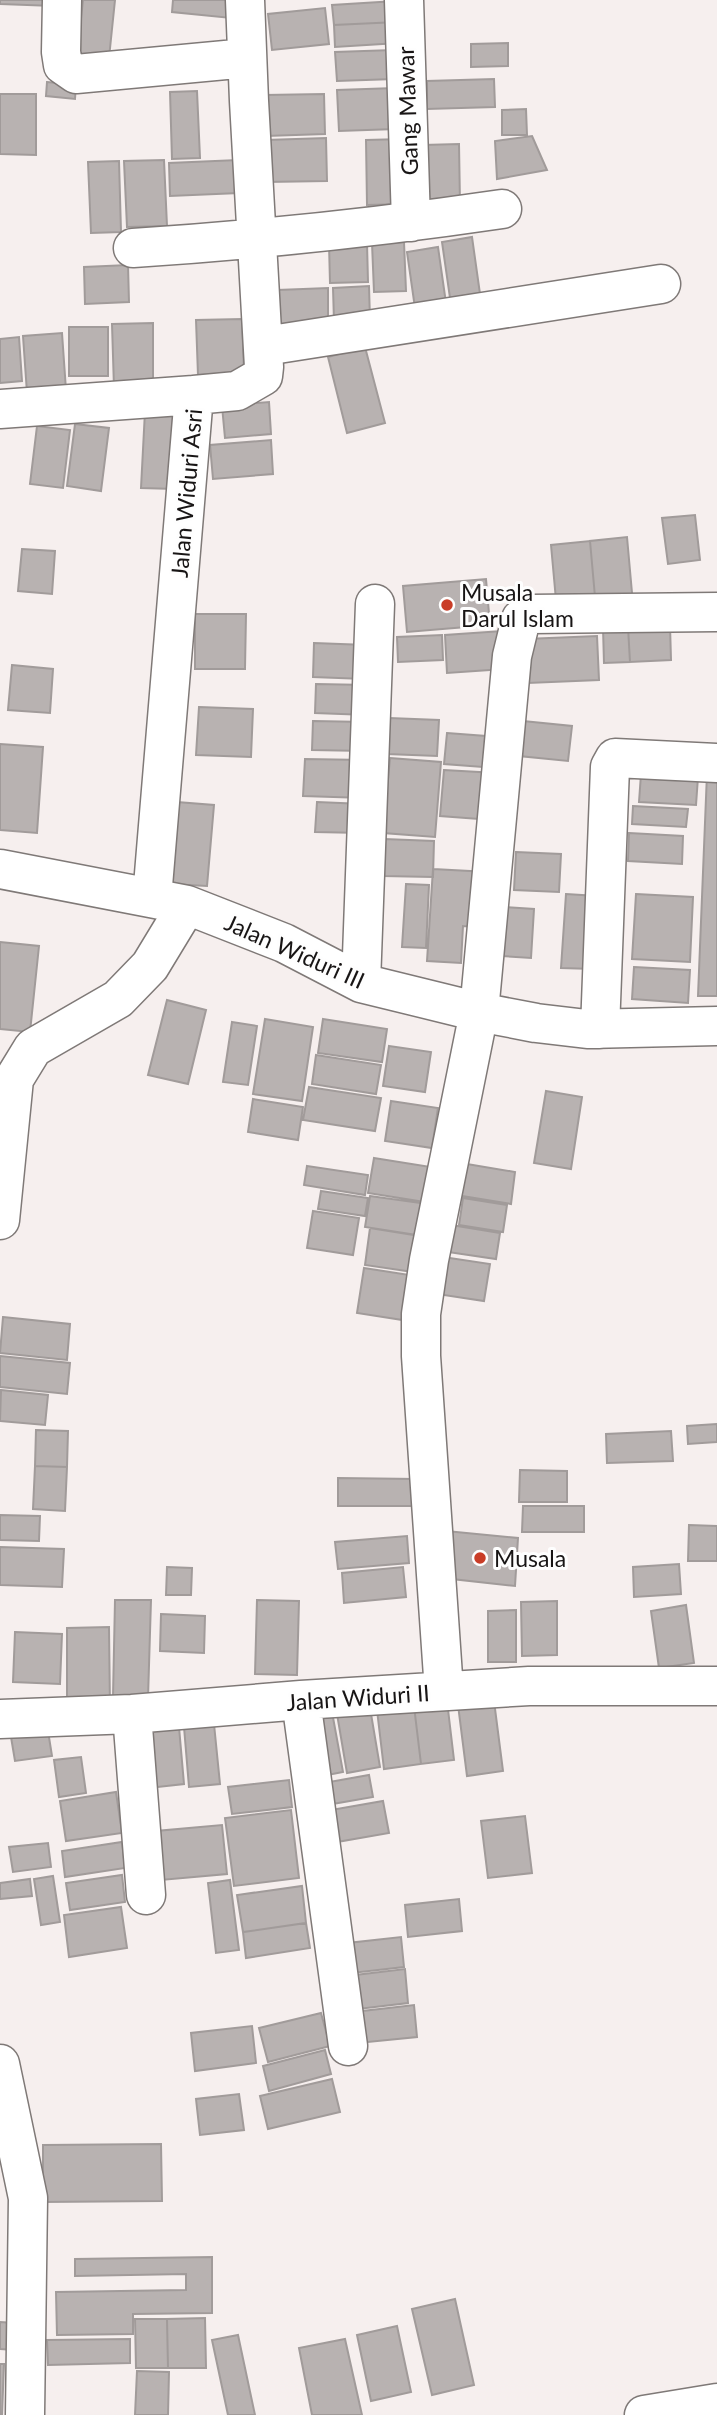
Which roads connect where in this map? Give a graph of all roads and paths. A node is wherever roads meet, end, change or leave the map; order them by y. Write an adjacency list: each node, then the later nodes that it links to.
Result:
1 (62, 0): 4 (street)
2 (245, 0): 4 (street, Jalan Widuri Asri)
3 (404, 0): 6 (street, Gang Mawar)
4 (247, 58): 7 (street, Jalan Widuri Asri)
5 (502, 209): 6 (street)
6 (411, 222): 7 (street)
7 (256, 240): 8 (street); 10 (street, Jalan Widuri Asri)
8 (133, 248)
9 (661, 284): 10 (street)
10 (265, 346): 11 (street, Jalan Widuri Asri)
11 (194, 395): 12 (street); 17 (street, Jalan Widuri Asri)
12 (0, 409)
13 (375, 604): 18 (street)
14 (717, 612): 19 (street)
15 (717, 763): 21 (street)
16 (0, 869): 17 (street, Jalan Widuri III)
17 (170, 901): 18 (street, Jalan Widuri III); 22 (street, Jalan Widuri Asri)
18 (361, 984): 19 (street, Jalan Widuri III)
19 (479, 1012): 21 (street, Jalan Widuri III); 24 (street)
20 (717, 1026): 21 (street, Jalan Widuri III)
21 (600, 1029)
22 (0, 1220)
23 (717, 1686): 24 (street, Jalan Widuri II)
24 (444, 1691): 25 (street, Jalan Widuri II)
25 (301, 1700): 26 (street, Jalan Widuri II); 29 (street)
26 (132, 1714): 27 (street, Jalan Widuri II); 28 (street)
27 (0, 1719)
28 (146, 1895)
29 (348, 2046)
30 (0, 2064): 32 (street)
31 (717, 2403): 33 (street)
32 (25, 2415)
33 (644, 2415)

